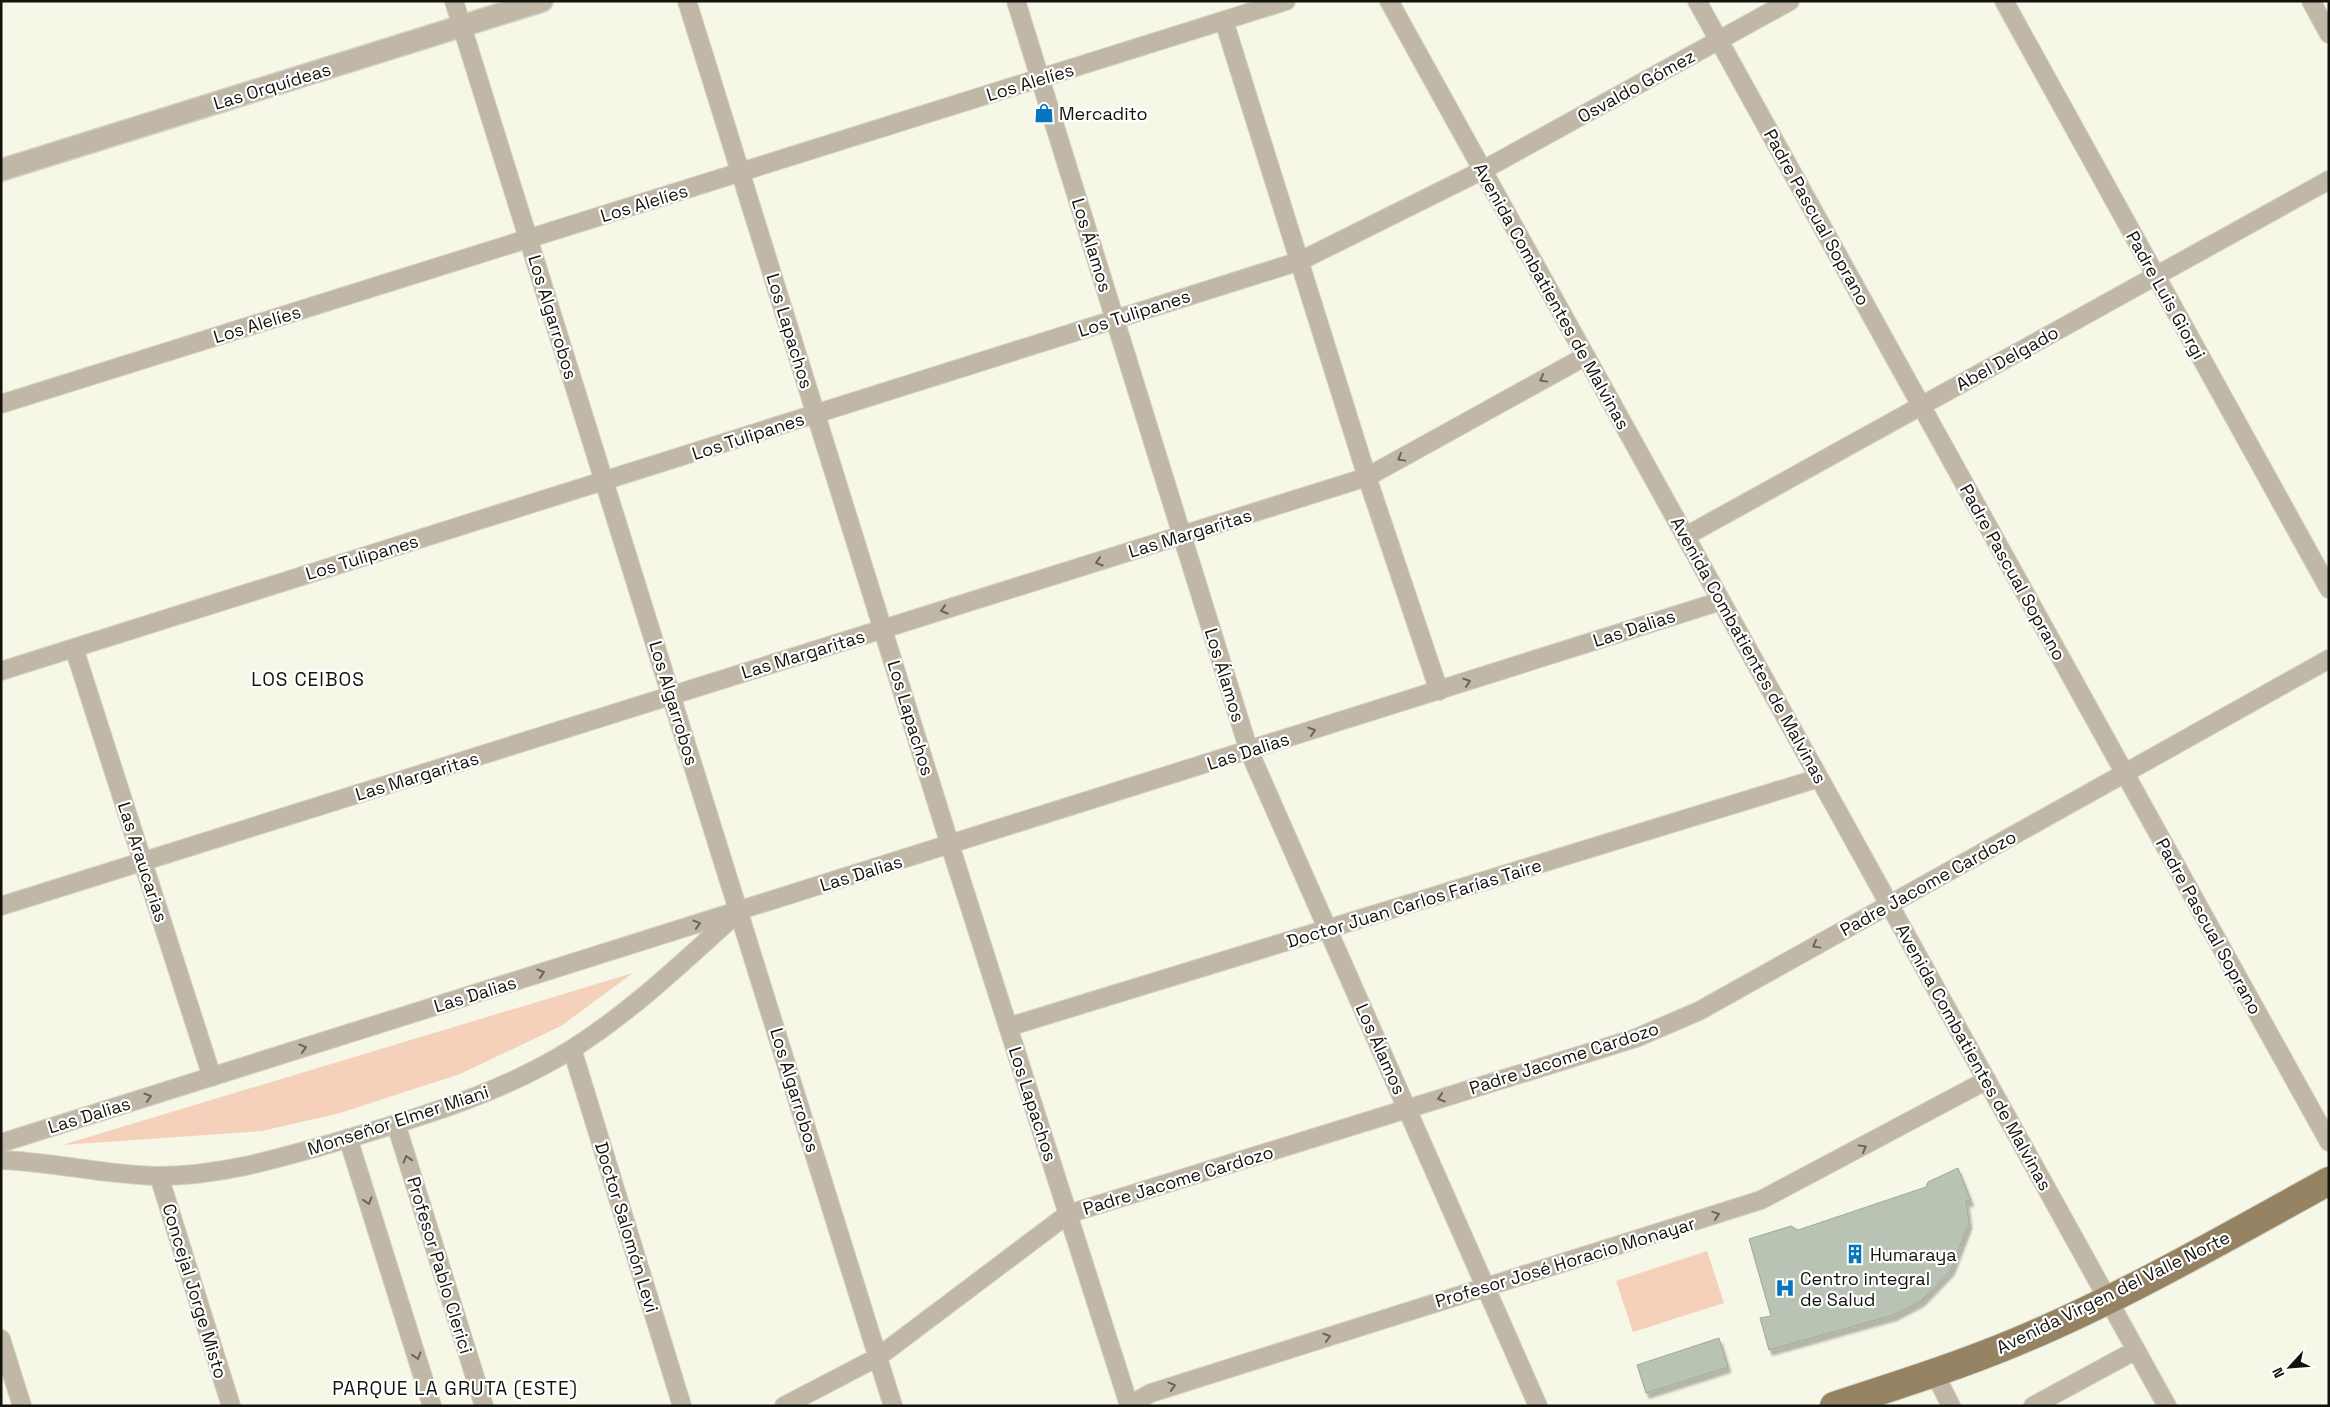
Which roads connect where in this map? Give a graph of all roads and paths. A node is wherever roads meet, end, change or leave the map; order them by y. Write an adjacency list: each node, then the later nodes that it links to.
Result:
1 (454, 1): 12 (street, Los Algarrobos)
2 (542, 1): 12 (street, Las Orquídeas)
3 (687, 1): 18 (street, Los Lapachos)
4 (1016, 1): 15 (street, Los Álamos)
5 (1286, 1): 11 (street, Los Alelíes)
6 (1697, 1): 14 (street, Padre Pascual Soprano)
7 (1790, 1): 14 (street, Osvaldo Gómez)
8 (2004, 1): 22 (street, Padre Luis Giorgi)
9 (2311, 1): 13 (street)
10 (1394, 3): 17 (street, Avenida Combatientes de Malvinas)
11 (1224, 21): 15 (street, Los Alelíes); 21 (street)
12 (462, 26): 16 (street, Las Orquídeas); 20 (street, Los Algarrobos)
13 (2329, 34)
14 (1719, 41): 17 (street, Osvaldo Gómez); 26 (street, Padre Pascual Soprano)
15 (1040, 78): 18 (street, Los Alelíes); 23 (street, Los Álamos)
16 (1, 170)
17 (1483, 170): 21 (street, Los Tulipanes); 24 (street, Avenida Combatientes de Malvinas)
18 (741, 173): 20 (street, Los Alelíes); 27 (street, Los Lapachos)
19 (2329, 180): 22 (street, Abel Delgado)
20 (529, 239): 25 (street, Los Alelíes); 29 (street, Los Algarrobos)
21 (1300, 261): 23 (street, Los Tulipanes); 28 (street)
22 (2155, 276): 26 (street, Abel Delgado); 32 (street, Padre Luis Giorgi)
23 (1115, 320): 27 (street, Los Tulipanes); 30 (street, Los Álamos)
24 (1586, 356): 28 (street, Las Margaritas, one-way to 28); 31 (street, Avenida Combatientes de Malvinas)
25 (1, 404)
26 (1921, 406): 31 (street, Abel Delgado); 41 (street, Padre Pascual Soprano)
27 (816, 414): 29 (street, Los Tulipanes); 34 (street, Los Lapachos)
28 (1368, 477): 30 (street, Las Margaritas); 38 (street)
29 (605, 481): 35 (street, Los Tulipanes); 39 (street, Los Algarrobos)
30 (1182, 535): 34 (street, Las Margaritas, one-way to 34); 40 (street, Los Álamos)
31 (1686, 536): 33 (street, Avenida Combatientes de Malvinas)
32 (2329, 588)
33 (1721, 601): 38 (street, Las Dalias, one-way to 33); 42 (street, Avenida Combatientes de Malvinas)
34 (883, 629): 39 (street, Las Margaritas); 43 (street, Los Lapachos)
35 (74, 648): 37 (street, Los Tulipanes); 44 (street, Las Araucarias)
36 (2329, 659): 41 (street, Padre Jacome Cardozo)
37 (1, 671)
38 (1439, 691): 40 (street, Las Dalias, one-way to 38)
39 (672, 696): 44 (street, Las Margaritas); 47 (street, Los Algarrobos)
40 (1249, 751): 43 (street, Las Dalias); 48 (street, Los Álamos)
41 (2124, 773): 45 (street, Padre Jacome Cardozo); 56 (street, Padre Pascual Soprano)
42 (1819, 778): 45 (street, Avenida Combatientes de Malvinas); 48 (street, Doctor Juan Carlos Farías Taire)
43 (950, 845): 47 (street, Las Dalias); 49 (street, Los Lapachos)
44 (143, 862): 46 (street, Las Margaritas); 51 (street, Las Araucarias)
45 (1889, 904): 52 (street, Avenida Combatientes de Malvinas); 53 (street, Padre Jacome Cardozo, one-way to 53)
46 (1, 906)
47 (739, 911): 50 (street, Monseñor Elmer Miani); 51 (street, Las Dalias, one-way to 47); 66 (street, Los Algarrobos)
48 (1328, 930): 49 (street, Doctor Juan Carlos Farías Taire); 53 (street, Los Álamos)
49 (1008, 1027): 61 (street, Los Lapachos)
50 (572, 1049): 54 (street, Monseñor Elmer Miani); 73 (street, Doctor Salomón Levi)
51 (212, 1076): 57 (street, Las Dalias, one-way to 51)
52 (1987, 1080): 62 (street, Profesor José Horacio Monayar, one-way to 52); 63 (street, Avenida Combatientes de Malvinas)
53 (1407, 1108): 61 (street, Padre Jacome Cardozo); 62 (street, Los Álamos)
54 (396, 1124): 55 (street, Monseñor Elmer Miani); 72 (street, Profesor Pablo Clerici, one-way to 54)
55 (348, 1138): 59 (street, Monseñor Elmer Miani); 71 (street, one-way to 71)
56 (2329, 1142)
57 (1, 1143)
58 (1, 1160): 59 (street, Monseñor Elmer Miani)
59 (159, 1176): 70 (street, Concejal Jorge Misto)
60 (2329, 1180): 63 (main road, Avenida Virgen del Valle Norte)
61 (1068, 1214): 66 (street, Padre Jacome Cardozo); 68 (street, Los Lapachos)
62 (1486, 1287): 68 (street, Profesor José Horacio Monayar, one-way to 62); 76 (street, Los Álamos)
63 (2108, 1299): 65 (street, Avenida Combatientes de Malvinas); 67 (main road, Avenida Virgen del Valle Norte)
64 (1, 1338): 69 (street)
65 (2136, 1350): 79 (street); 80 (street, Avenida Combatientes de Malvinas)
66 (878, 1357): 74 (street, Padre Jacome Cardozo); 75 (street, Los Algarrobos)
67 (1935, 1374): 77 (main road, Avenida Virgen del Valle Norte); 78 (street)
68 (1128, 1405)
69 (22, 1406)
70 (231, 1406)
71 (432, 1406)
72 (484, 1406)
73 (682, 1406)
74 (784, 1406)
75 (893, 1406)
76 (1538, 1406)
77 (1834, 1406)
78 (1951, 1406)
79 (2034, 1406)
80 (2167, 1406)

